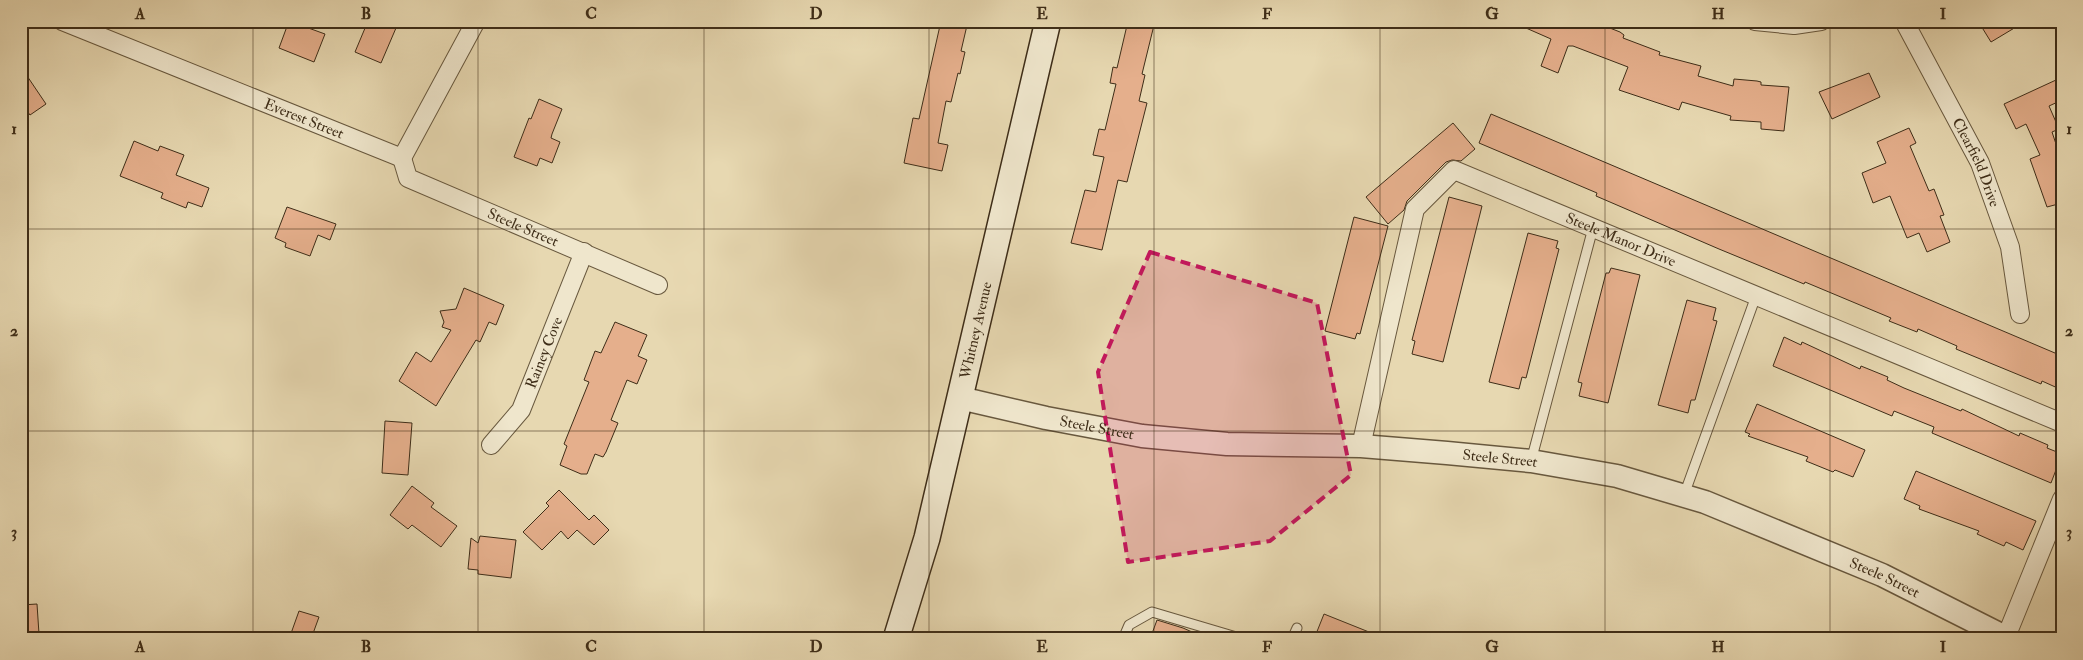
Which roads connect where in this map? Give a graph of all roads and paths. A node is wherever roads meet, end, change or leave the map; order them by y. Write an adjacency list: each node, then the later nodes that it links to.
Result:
1 (62, 21): 7 (street, Everest Street)
2 (476, 21): 7 (street)
3 (1048, 21): 13 (main road, Whitney Avenue)
4 (1755, 21): 5 (street)
5 (1821, 21)
6 (1904, 21): 12 (street, Clearfield Drive)
7 (402, 158): 9 (street, Steele Street)
8 (1593, 228): 11 (street, Steele Manor Drive); 16 (street, Steele Manor Drive); 17 (lane)
9 (584, 252): 10 (street, Steele Street); 15 (street, Rainey Cove)
10 (658, 286)
11 (1756, 296): 14 (street, Steele Manor Drive); 18 (lane)
12 (2020, 314)
13 (960, 398): 16 (street, Steele Street); 22 (main road, Whitney Avenue)
14 (2062, 423)
15 (491, 445)
16 (1361, 446): 17 (street, Steele Street)
17 (1531, 461): 18 (street, Steele Street)
18 (1684, 495): 21 (street, Steele Street)
19 (2062, 499): 21 (street)
20 (1297, 628): 25 (lane)
21 (2007, 638)
22 (896, 639)
23 (1123, 639): 24 (lane)
24 (1243, 639)
25 (1292, 639)

